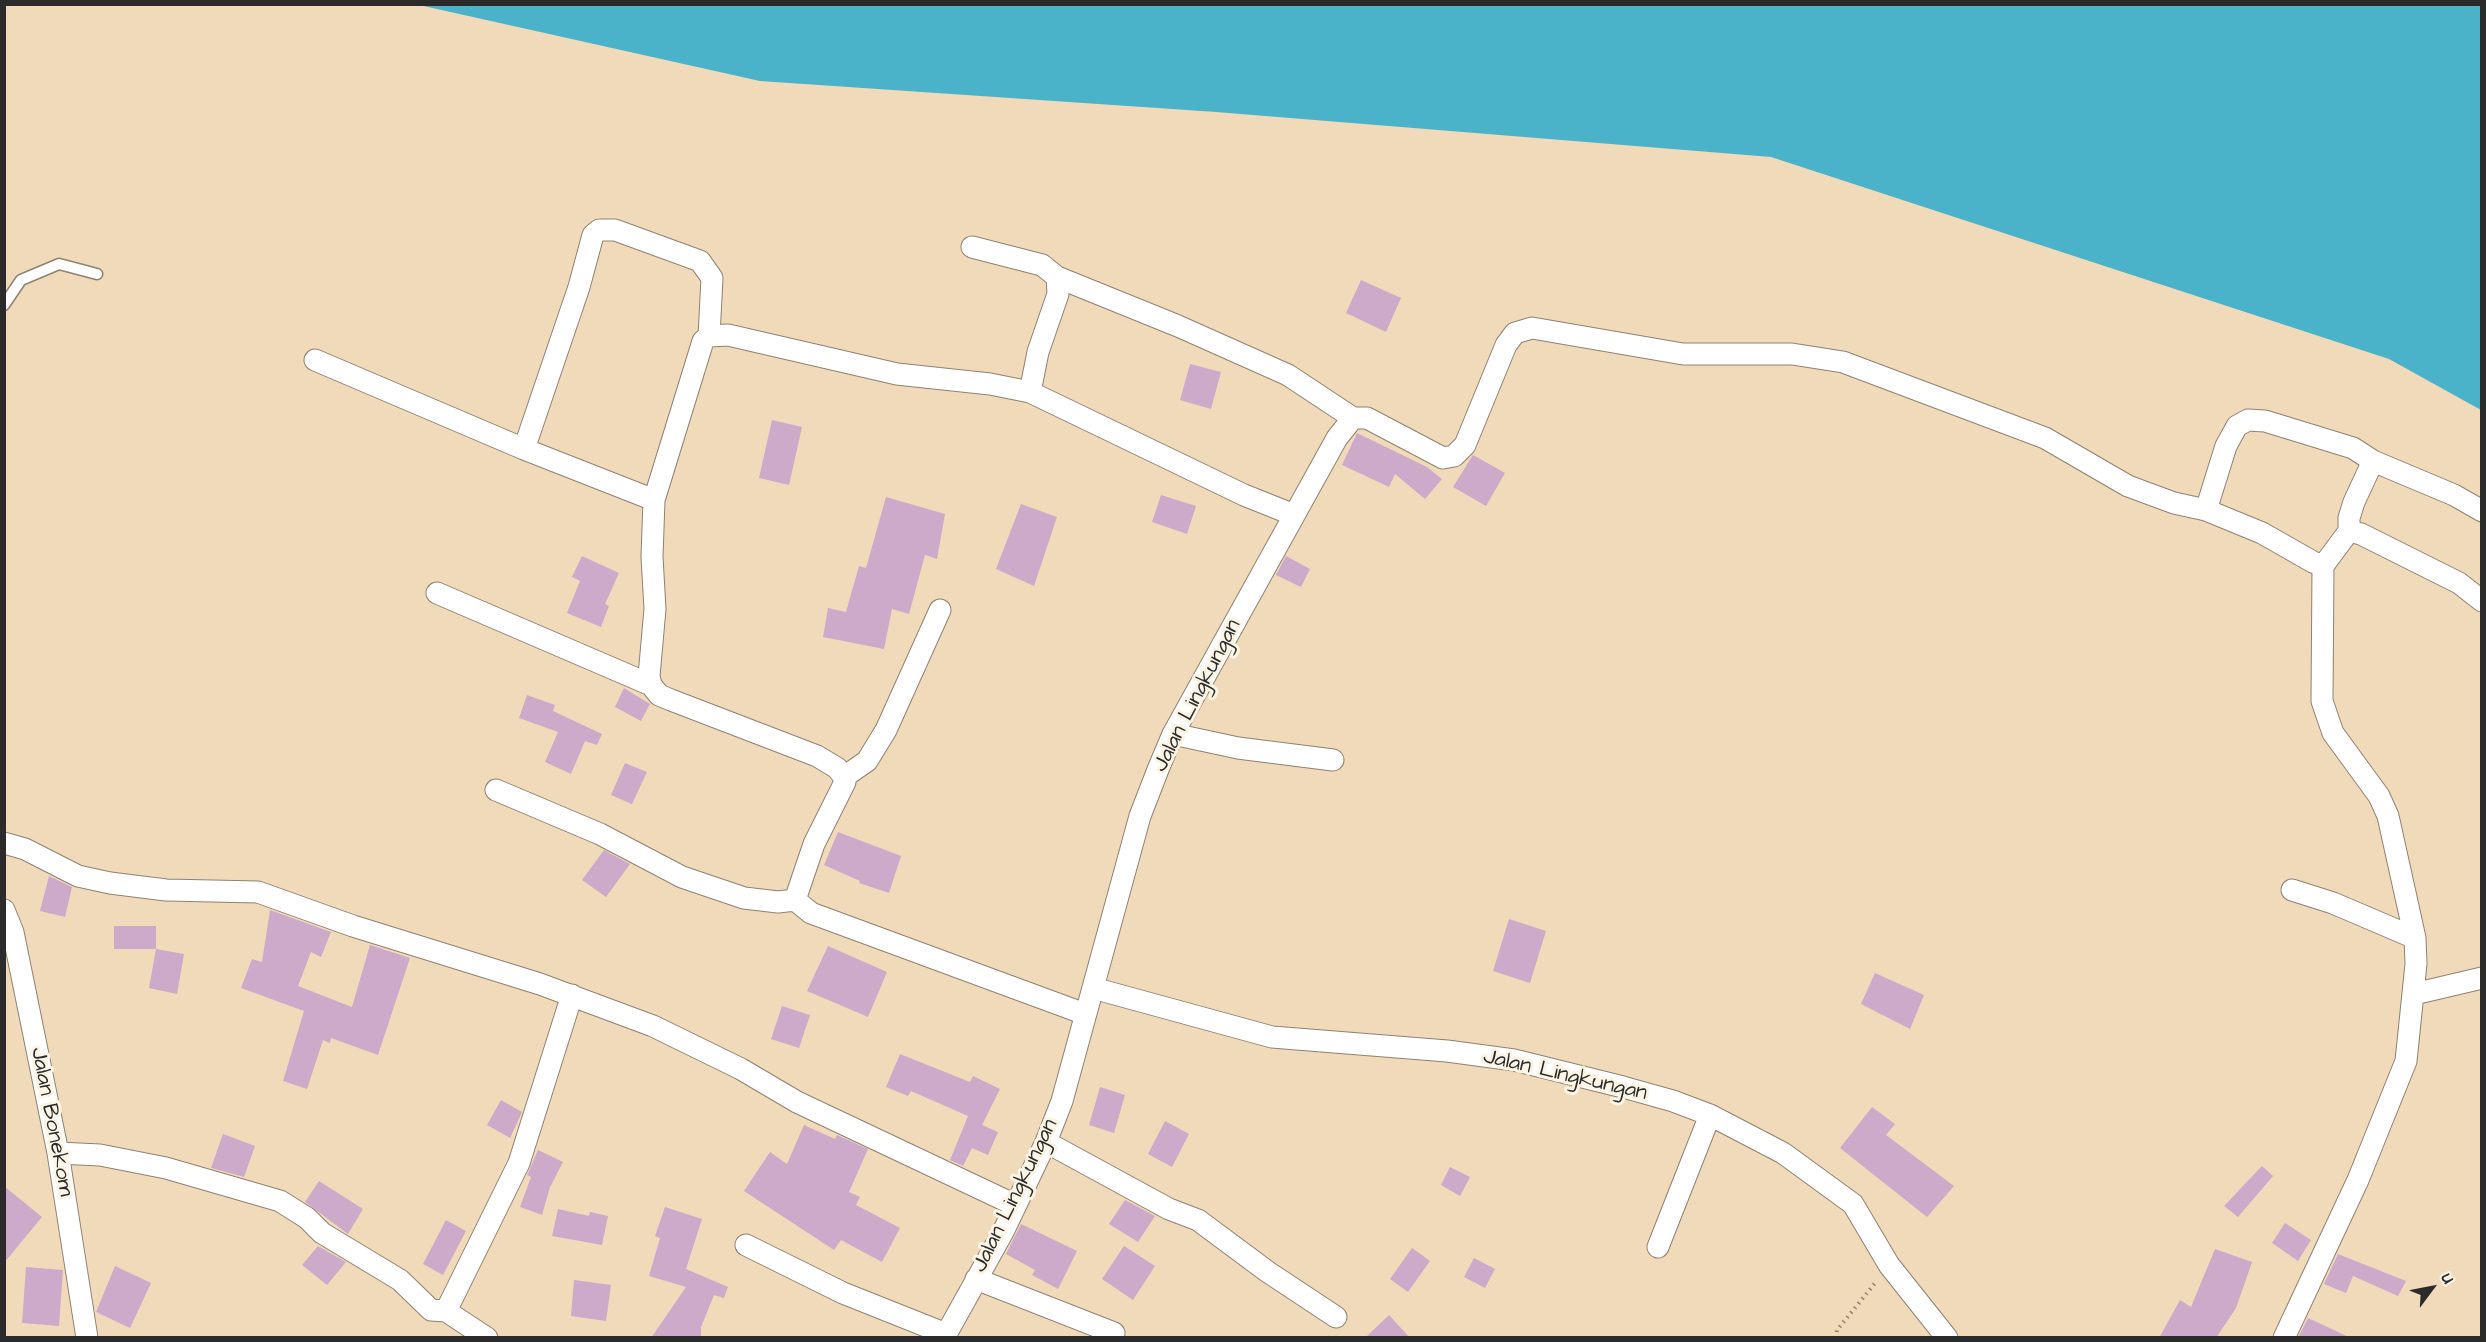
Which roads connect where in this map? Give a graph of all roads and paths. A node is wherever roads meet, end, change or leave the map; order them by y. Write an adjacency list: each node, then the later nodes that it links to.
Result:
1 (972, 247): 3 (street)
2 (97, 274): 4 (lane)
3 (1057, 278): 7 (street); 8 (street)
4 (4, 305)
5 (709, 336): 7 (street); 9 (street); 11 (street)
6 (315, 360): 9 (street)
7 (1030, 393): 14 (street)
8 (1353, 418): 12 (street); 14 (street, Jalan Lingkungan)
9 (524, 449): 11 (street)
10 (2373, 461): 12 (street); 13 (street); 15 (street)
11 (654, 500): 20 (street)
12 (2206, 510): 16 (street)
13 (2481, 512)
14 (1294, 515): 21 (street, Jalan Lingkungan)
15 (2349, 531): 16 (street); 18 (street)
16 (2323, 566): 29 (street)
17 (437, 593): 20 (street)
18 (2481, 601)
19 (940, 610): 23 (street)
20 (651, 685): 23 (street)
21 (1173, 734): 22 (street); 31 (street, Jalan Lingkungan)
22 (1333, 760)
23 (844, 777): 27 (street)
24 (496, 790): 27 (street)
25 (4, 843): 33 (street)
26 (2292, 890): 29 (street)
27 (795, 900): 34 (street)
28 (4, 910): 37 (street, Jalan Bonekom)
29 (2415, 938): 32 (street)
30 (2481, 978): 32 (street)
31 (1093, 988): 34 (street, Jalan Lingkungan); 35 (street, Jalan Lingkungan)
32 (2414, 994): 51 (street)
33 (572, 995): 38 (street); 43 (street)
34 (1085, 1014): 36 (street, Jalan Lingkungan)
35 (1710, 1115): 40 (street); 41 (street, Jalan Lingkungan)
36 (1046, 1142): 38 (street, Jalan Lingkungan); 44 (street)
37 (58, 1153): 43 (street); 47 (street, Jalan Bonekom)
38 (1015, 1205): 42 (street, Jalan Lingkungan)
39 (746, 1245): 46 (street)
40 (1658, 1247)
41 (1889, 1265): 49 (path); 50 (street, Jalan Lingkungan)
42 (976, 1279): 45 (street); 46 (street, Jalan Lingkungan)
43 (446, 1311): 48 (street)
44 (1336, 1317)
45 (1114, 1333)
46 (945, 1336)
47 (87, 1338)
48 (488, 1338)
49 (1836, 1338)
50 (1947, 1338)
51 (2283, 1338)

